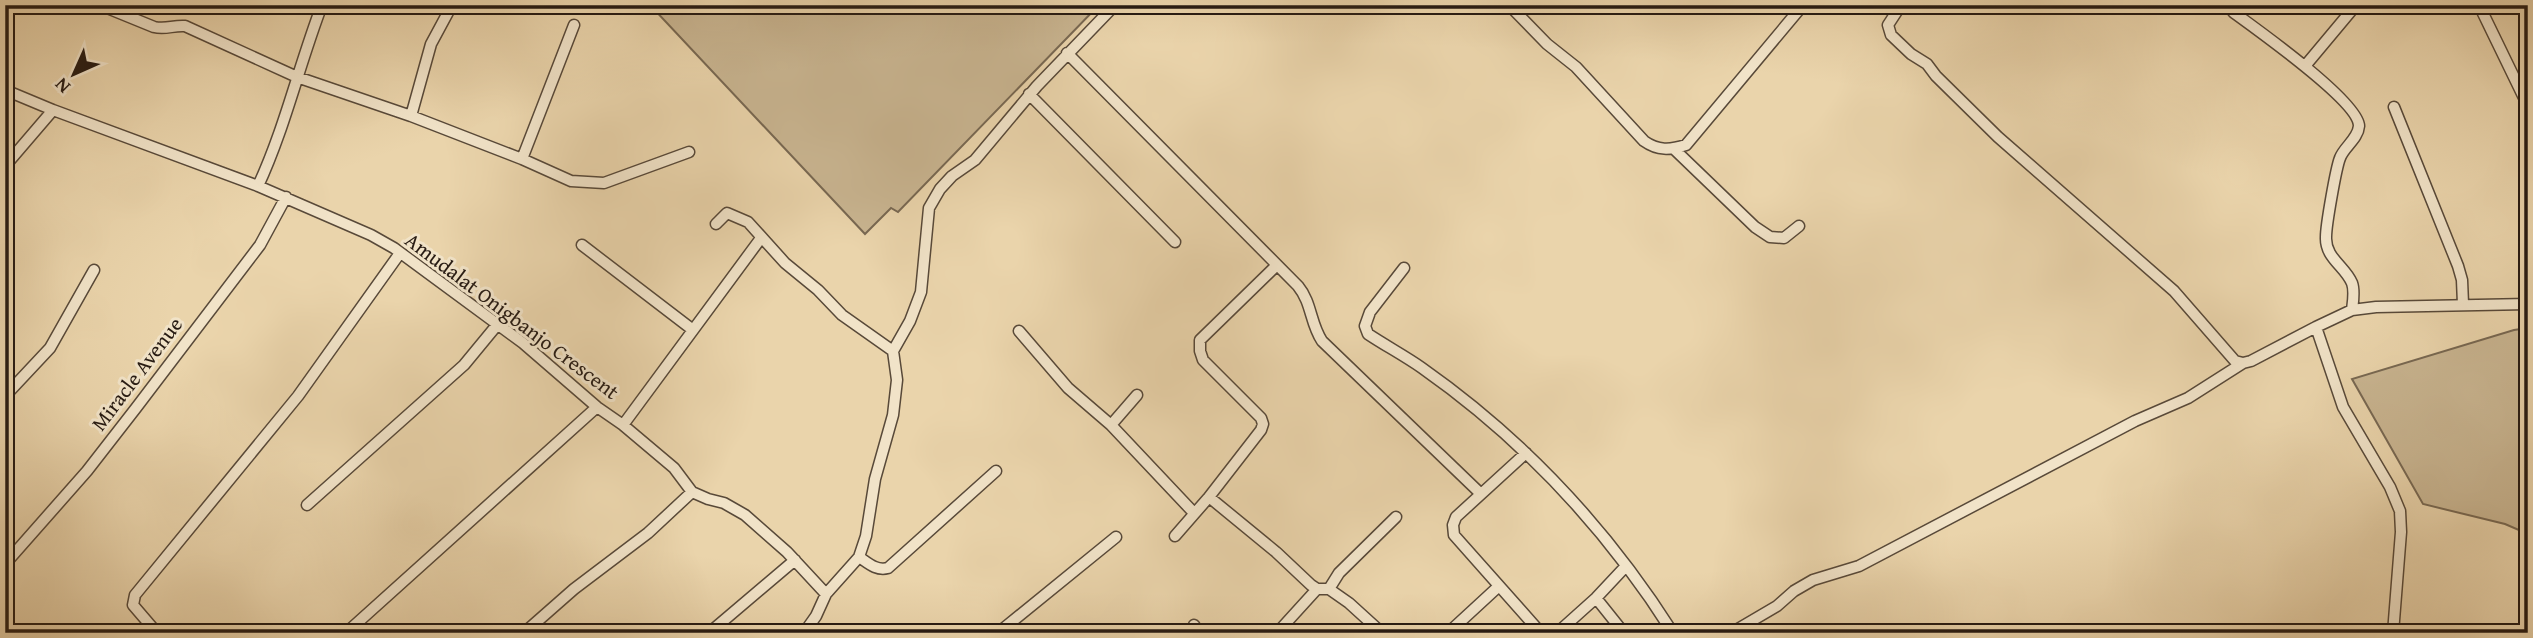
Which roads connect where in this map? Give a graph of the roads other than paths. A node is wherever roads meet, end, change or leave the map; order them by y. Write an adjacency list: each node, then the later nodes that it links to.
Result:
1 (100, 5): 14 (street)
2 (322, 5): 14 (street)
3 (452, 5): 20 (street)
4 (1115, 5): 12 (street)
5 (1509, 5): 21 (street)
6 (1803, 5): 21 (street)
7 (1901, 5): 44 (street)
8 (2356, 5): 13 (street)
9 (2479, 5): 17 (street)
10 (2233, 12): 13 (street)
11 (575, 25): 23 (street)
12 (1067, 53): 16 (street); 33 (street)
13 (2305, 66): 38 (street)
14 (297, 76): 20 (street); 25 (street)
15 (5, 90): 19 (street, Amudalat Onigbanjo Crescent)
16 (1029, 94): 30 (street); 43 (street)
17 (2528, 106)
18 (2394, 107): 36 (street)
19 (52, 110): 24 (street); 25 (street, Amudalat Onigbanjo Crescent)
20 (411, 116): 23 (street)
21 (1674, 149): 28 (street)
22 (689, 152): 23 (street)
23 (522, 159)
24 (5, 166)
25 (258, 186): 26 (street, Amudalat Onigbanjo Crescent)
26 (286, 197): 32 (street, Amudalat Onigbanjo Crescent); 62 (street, Miracle Avenue)
27 (716, 224): 29 (street)
28 (1798, 226)
29 (761, 238): 41 (street, Amudalat Onigbanjo Crescent); 43 (street)
30 (1175, 242)
31 (582, 245): 41 (street)
32 (400, 253): 39 (street, Amudalat Onigbanjo Crescent); 69 (street)
33 (1276, 266): 53 (street); 54 (street)
34 (1404, 268): 50 (street)
35 (94, 270): 46 (street)
36 (2463, 304): 37 (street); 38 (street)
37 (2528, 304)
38 (2352, 310): 40 (street)
39 (497, 325): 47 (street, Amudalat Onigbanjo Crescent); 55 (street)
40 (2316, 327): 44 (street); 83 (street)
41 (694, 330): 48 (street, Amudalat Onigbanjo Crescent)
42 (1018, 331): 49 (street)
43 (893, 351): 60 (street)
44 (2243, 363): 82 (street)
45 (1137, 395): 49 (street)
46 (5, 396)
47 (597, 407): 48 (street, Amudalat Onigbanjo Crescent); 70 (street)
48 (623, 425): 52 (street)
49 (1111, 425): 56 (street)
50 (1526, 453): 53 (street); 63 (street)
51 (996, 471): 60 (street)
52 (692, 492): 61 (street); 71 (street)
53 (1481, 494): 64 (street)
54 (1209, 497): 56 (street); 65 (street)
55 (307, 505)
56 (1194, 513): 58 (street)
57 (1396, 517): 66 (street)
58 (1175, 536)
59 (1116, 537): 74 (street)
60 (859, 557): 67 (street)
61 (795, 560): 67 (street); 72 (street)
62 (5, 564)
63 (1626, 566): 68 (street); 81 (street)
64 (1499, 586): 77 (street); 78 (street)
65 (1317, 589): 66 (street); 75 (street)
66 (1329, 589): 76 (street)
67 (826, 594): 73 (street)
68 (1596, 598): 79 (street); 80 (street)
69 (157, 633)
70 (346, 633)
71 (524, 633)
72 (709, 633)
73 (804, 633)
74 (998, 633)
75 (1277, 633)
76 (1382, 633)
77 (1448, 633)
78 (1541, 633)
79 (1557, 633)
80 (1624, 633)
81 (1673, 633)
82 (1731, 633)
83 (2393, 633)

